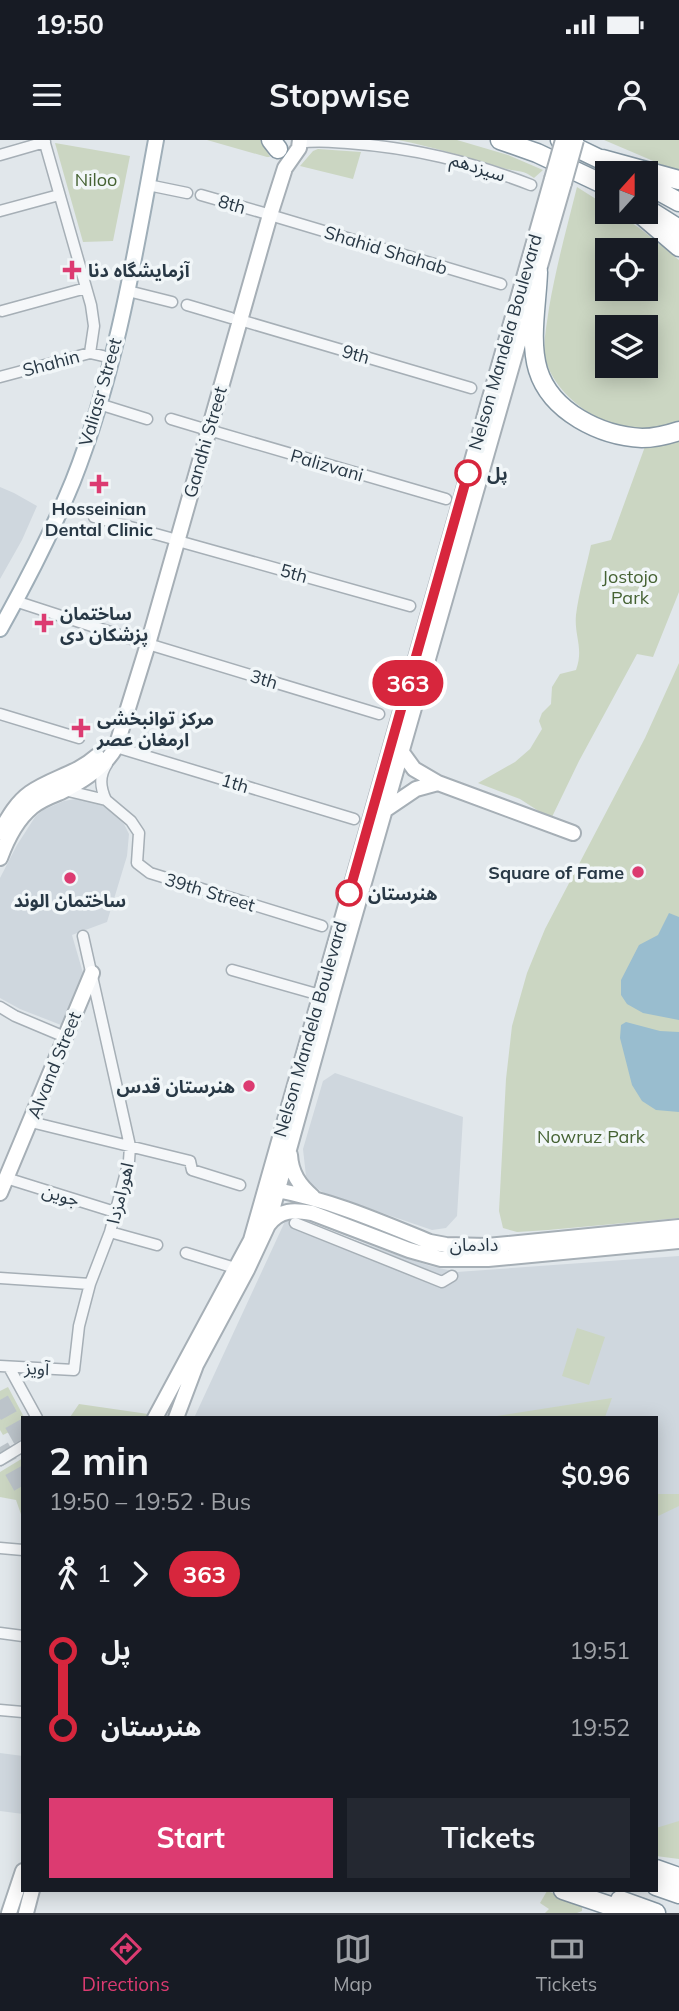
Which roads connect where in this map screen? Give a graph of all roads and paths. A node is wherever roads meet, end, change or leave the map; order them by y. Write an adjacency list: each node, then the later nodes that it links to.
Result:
1 (156, 140): 15 (main road, Valiasr Street)
2 (500, 140): 11 (highway)
3 (561, 140): 9 (highway); 13 (main road, Nelson Mandela Boulevard, bridge)
4 (576, 140): 13 (main road, Nelson Mandela Boulevard, bridge)
5 (44, 141): 8 (street); 18 (street)
6 (275, 143): 7 (main road); 22 (main road, Gandhi Street)
7 (299, 145): 14 (street, سیزدهم); 22 (main road, Gandhi Street)
8 (0, 155)
9 (602, 159): 10 (highway); 12 (highway)
10 (605, 161)
11 (595, 180)
12 (679, 180)
13 (558, 181): 27 (main road, Nelson Mandela Boulevard); 67 (main road, Nelson Mandela Boulevard)
14 (531, 185)
15 (148, 186): 17 (street); 30 (main road, Valiasr Street)
16 (658, 191): 20 (highway)
17 (187, 193)
18 (59, 195): 21 (street); 29 (street)
19 (201, 195): 22 (street, 8th)
20 (676, 201)
21 (0, 211)
22 (267, 214): 28 (street, Shahid Shahab); 34 (main road, Gandhi Street)
23 (658, 216): 25 (highway)
24 (652, 224): 26 (highway)
25 (679, 229)
26 (679, 247)
27 (538, 272): 42 (highway); 54 (main road, Nelson Mandela Boulevard)
28 (501, 284)
29 (86, 288): 33 (street); 35 (street)
30 (128, 291): 31 (street); 35 (main road, Valiasr Street)
31 (172, 302)
32 (187, 305): 34 (street, 9th)
33 (2, 311)
34 (235, 319): 37 (street, 9th); 41 (main road, Gandhi Street)
35 (102, 356): 36 (street, Shahin); 38 (main road, Valiasr Street)
36 (0, 377)
37 (471, 388)
38 (99, 404): 39 (street); 46 (main road, Valiasr Street)
39 (147, 419)
40 (171, 419): 41 (street, Palizvani)
41 (205, 429): 43 (street, Palizvani); 45 (main road, Gandhi Street)
42 (679, 431)
43 (446, 499)
44 (94, 517): 45 (street, 5th)
45 (174, 539): 47 (street, 5th); 49 (main road, Gandhi Street)
46 (15, 601): 48 (main road, Valiasr Street); 49 (street, 3th)
47 (410, 606)
48 (0, 629)
49 (144, 643): 51 (street, 3th); 53 (main road, Gandhi Street)
50 (0, 714): 52 (street)
51 (379, 714)
52 (79, 738)
53 (112, 747): 56 (main road); 57 (street); 59 (street, 1th); 60 (main road)
54 (401, 751): 55 (main road); 58 (main road, Nelson Mandela Boulevard)
55 (438, 783): 58 (main road); 61 (main road)
56 (64, 790): 57 (street, 39th Street); 62 (main road)
57 (106, 800): 63 (street, 39th Street)
58 (385, 810): 71 (main road, Nelson Mandela Boulevard)
59 (354, 819)
60 (0, 832)
61 (573, 833)
62 (0, 858)
63 (322, 926)
64 (83, 936): 66 (street)
65 (232, 970): 67 (street)
66 (92, 973): 69 (main road, Alvand Street); 72 (street, اهورامزدا)
67 (320, 995): 83 (main road, Nelson Mandela Boulevard)
68 (0, 1007): 69 (street)
69 (65, 1037): 70 (main road, Alvand Street)
70 (31, 1122): 72 (street); 73 (main road, Alvand Street)
71 (290, 1141): 75 (main road, Nelson Mandela Boulevard); 77 (main road)
72 (130, 1146): 74 (street); 78 (street, اهورامزدا)
73 (6, 1178): 76 (main road, Alvand Street); 78 (street, جوین)
74 (240, 1185)
75 (277, 1190): 77 (main road, دادمان); 80 (main road, Nelson Mandela Boulevard); 83 (main road)
76 (0, 1193)
77 (314, 1198): 86 (main road, دادمان)
78 (115, 1212): 82 (street, اهورامزدا)
79 (300, 1218): 80 (main road); 86 (main road, دادمان); 89 (street)
80 (268, 1225): 92 (main road, Nelson Mandela Boulevard)
81 (679, 1227): 86 (main road, دادمان)
82 (110, 1231): 85 (street); 91 (street, اهورامزدا)
83 (251, 1240): 88 (main road, Nelson Mandela Boulevard)
84 (679, 1241): 86 (main road, دادمان)
85 (157, 1245)
86 (469, 1252)
87 (186, 1253): 88 (street)
88 (235, 1268): 92 (main road, Nelson Mandela Boulevard)
89 (452, 1276)
90 (0, 1278): 91 (street)
91 (90, 1284): 94 (street, اهورامزدا)
92 (192, 1360): 95 (main road, Nelson Mandela Boulevard)
93 (4, 1367): 94 (street, آویز); 96 (street)
94 (74, 1370)
95 (180, 1386): 97 (main road, Nelson Mandela Boulevard); 98 (main road, Nelson Mandela Boulevard)
96 (36, 1416)
97 (157, 1416)
98 (176, 1416)
99 (21, 1447): 100 (street)
100 (0, 1460)
101 (0, 1548): 102 (street)
102 (21, 1550)
103 (0, 1633): 104 (street)
104 (21, 1636)
105 (0, 1710): 106 (street)
106 (21, 1712)
107 (658, 1867): 108 (highway)
108 (679, 1867)
109 (658, 1868): 111 (highway)
110 (21, 1877): 117 (main road)
111 (679, 1877)
112 (658, 1887): 116 (highway)
113 (31, 1892): 118 (main road)
114 (569, 1892): 119 (highway)
115 (599, 1892): 120 (highway)
116 (679, 1894)
117 (9, 1913)
118 (26, 1913)
119 (631, 1913)
120 (656, 1913)

